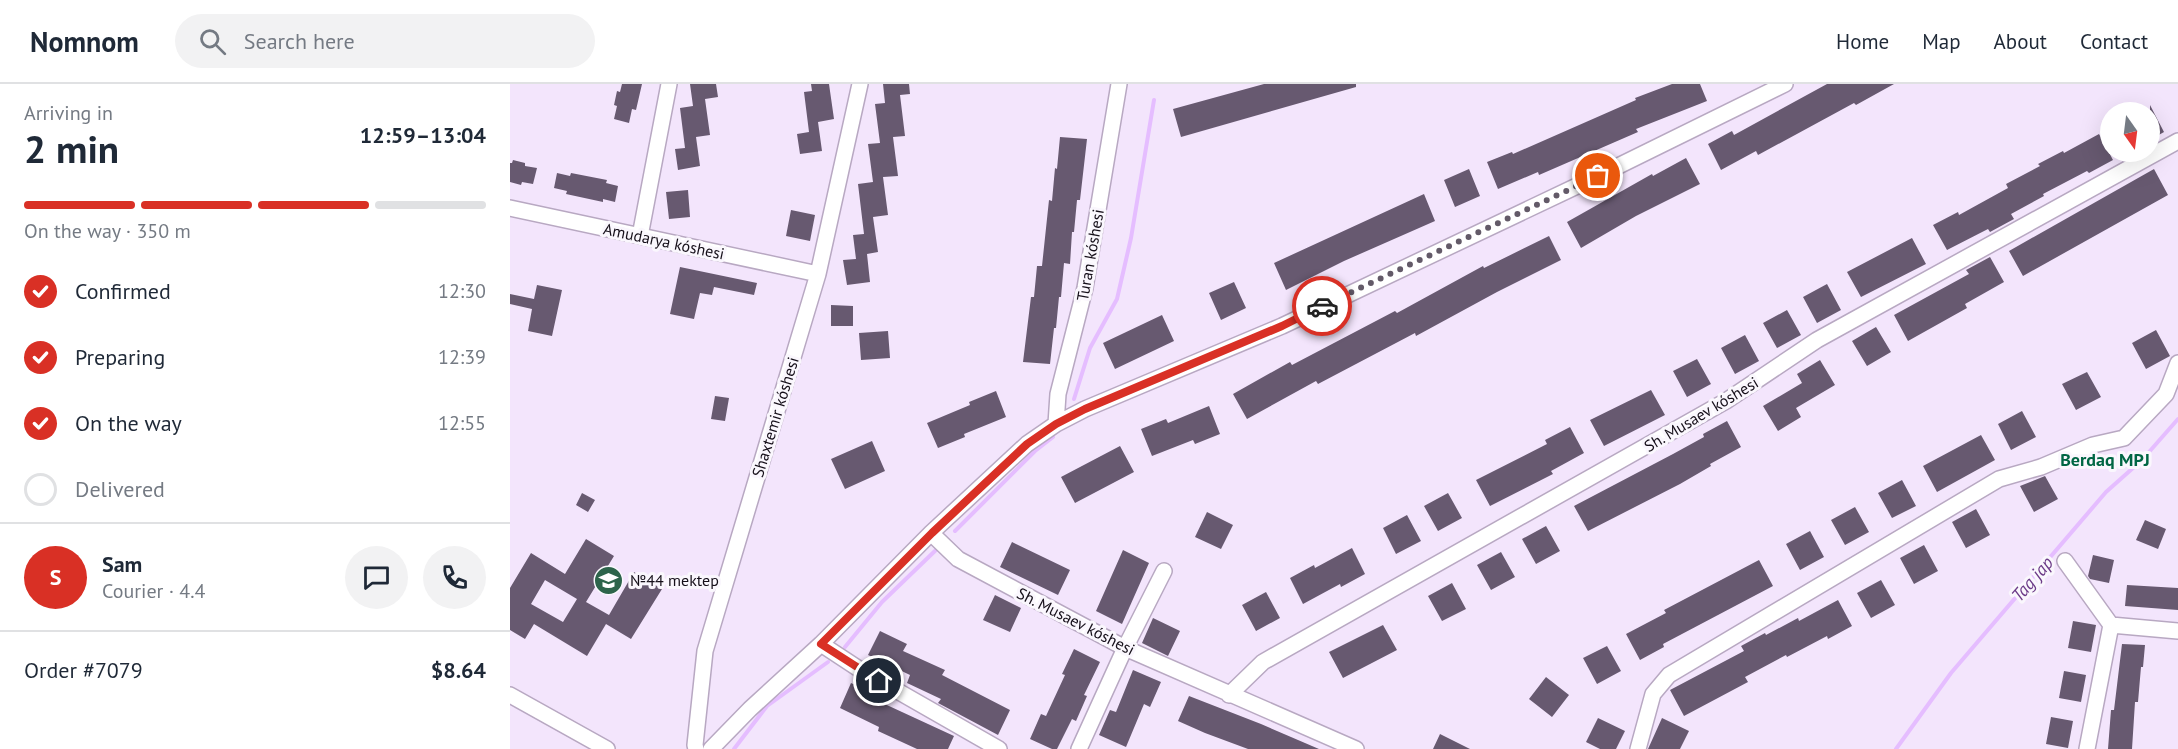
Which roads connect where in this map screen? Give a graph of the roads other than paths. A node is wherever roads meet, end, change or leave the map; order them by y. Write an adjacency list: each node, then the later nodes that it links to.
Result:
1 (669, 84): 7 (street)
2 (860, 84): 8 (street, Shaxtemir kóshesi)
3 (1119, 84): 10 (street, Turan kóshesi)
4 (1785, 84): 10 (street)
5 (2178, 141): 19 (street, Sh. Musaev kóshesi)
6 (510, 208): 7 (street, Amudarya kóshesi)
7 (640, 236): 8 (street, Amudarya kóshesi)
8 (818, 274): 21 (street, Shaxtemir kóshesi)
9 (2178, 363): 26 (street)
10 (1056, 424): 11 (street)
11 (932, 533): 16 (street); 17 (street, Sh. Musaev kóshesi)
12 (2065, 561): 14 (street)
13 (1164, 571): 17 (street)
14 (2111, 625): 15 (street); 27 (street)
15 (2178, 631)
16 (821, 644): 22 (street); 23 (street)
17 (1125, 648): 19 (street, Sh. Musaev kóshesi); 24 (street)
18 (510, 695): 20 (street)
19 (1229, 695): 25 (street, Sh. Musaev kóshesi)
20 (607, 749)
21 (696, 749)
22 (711, 749)
23 (999, 749)
24 (1079, 749)
25 (1356, 749)
26 (1638, 749)
27 (2087, 749)

